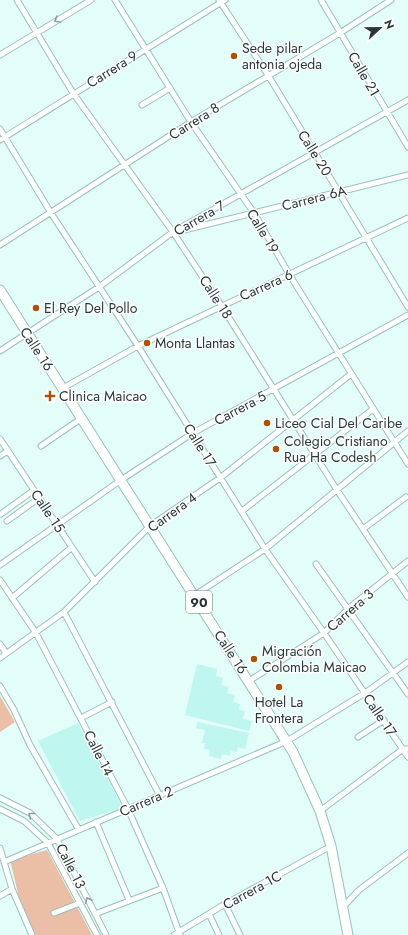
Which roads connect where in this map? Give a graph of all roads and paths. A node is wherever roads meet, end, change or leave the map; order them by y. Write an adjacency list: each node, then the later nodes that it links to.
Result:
1 (17, 0): 7 (street, Calle 18)
2 (91, 0): 7 (street, one-way to 7)
3 (115, 0): 9 (street, Calle 19)
4 (321, 0): 8 (street, Calle 21)
5 (391, 0): 8 (street, Carrera 8)
6 (222, 1): 9 (street, Carrera 9); 11 (street, Calle 20)
7 (36, 32): 10 (street); 13 (street, Calle 18)
8 (340, 33): 11 (street, Carrera 8); 16 (street, Calle 21)
9 (145, 48): 12 (street, Calle 19); 13 (street, Carrera 9)
10 (0, 55)
11 (268, 76): 17 (street, Carrera 8); 21 (street, Calle 20)
12 (170, 88): 15 (street); 17 (street, Calle 19)
13 (73, 93): 19 (street, Carrera 9); 22 (street, Calle 18)
14 (408, 100): 16 (street, Carrera 7)
15 (142, 105)
16 (387, 112): 20 (street, Calle 21); 21 (street, Carrera 7)
17 (191, 122): 22 (street, Carrera 8); 25 (street, Calle 19)
18 (0, 129): 19 (street, Calle 17)
19 (2, 138): 26 (street, Calle 17)
20 (408, 147)
21 (314, 154): 24 (street, Calle 20); 25 (street, Carrera 7)
22 (124, 165): 26 (street, Carrera 8); 29 (street, Calle 18)
23 (408, 175): 24 (street, Carrera 6A)
24 (339, 192): 27 (street, Carrera 6A); 30 (street, Calle 20)
25 (240, 195): 27 (street, Calle 19); 29 (street, Carrera 7)
26 (51, 212): 31 (street, Carrera 8); 33 (street, Calle 17)
27 (254, 213): 29 (street, Carrera 6A); 32 (street, Calle 19)
28 (408, 218): 30 (street, Carrera 6)
29 (173, 232): 33 (street, Carrera 7); 35 (street, Calle 18)
30 (368, 238): 32 (street, Carrera 6); 36 (street, Calle 20)
31 (0, 245)
32 (289, 274): 35 (street, Carrera 6); 41 (street, Calle 19)
33 (99, 287): 38 (street, Carrera 7); 39 (street, Calle 17)
34 (0, 290): 38 (highway, Calle 16 / 90)
35 (221, 305): 39 (street, Carrera 6); 44 (street, Calle 18)
36 (408, 307)
37 (408, 316): 41 (street, Carrera 5)
38 (27, 333): 40 (street, Carrera 7); 43 (highway, Calle 16 / 90)
39 (138, 346): 43 (street, Carrera 6); 49 (street, Calle 17)
40 (0, 350)
41 (339, 355): 42 (street, Calle 19); 44 (street, Carrera 5)
42 (351, 374): 45 (street, Calle 19); 47 (street, Carrera 4)
43 (63, 388): 46 (highway, Calle 16 / 90)
44 (276, 389): 47 (street, Calle 18); 49 (street, Carrera 5)
45 (373, 409): 51 (street, Calle 19); 54 (street)
46 (82, 418): 52 (street); 58 (highway, Calle 16 / 90)
47 (293, 419): 54 (street, Calle 18); 57 (street, Carrera 4)
48 (408, 431): 51 (street)
49 (193, 433): 57 (street, Calle 17); 58 (street, Carrera 5)
50 (0, 439): 53 (street, Calle 15)
51 (393, 442): 56 (street, Calle 19); 60 (street)
52 (41, 446)
53 (8, 451): 55 (street); 59 (street, Calle 15)
54 (316, 454): 60 (street, Calle 18); 63 (street)
55 (0, 456)
56 (408, 464)
57 (220, 478): 63 (street, Calle 17); 67 (street, Carrera 4)
58 (121, 480): 66 (street, Carrera 5); 67 (highway, Calle 16 / 90)
59 (34, 490): 62 (street, Calle 15); 64 (street)
60 (337, 490): 68 (street, Calle 18); 70 (street)
61 (406, 497): 68 (street)
62 (39, 498): 65 (street); 66 (street, Calle 15)
63 (242, 511): 70 (street, Calle 17)
64 (1, 514)
65 (7, 521)
66 (57, 524): 69 (street, Calle 15); 73 (street, Carrera 5)
67 (150, 526): 76 (street, Carrera 4); 77 (highway, Calle 16 / 90)
68 (363, 529): 74 (street, Calle 18)
69 (72, 547): 76 (street, Calle 15); 79 (street)
70 (265, 549): 77 (street); 83 (street, Calle 17)
71 (408, 561): 74 (street, Carrera 3)
72 (316, 564): 80 (street)
73 (0, 565)
74 (392, 574): 78 (street, Calle 18); 80 (street, Carrera 3)
75 (0, 580): 79 (street, Calle 14)
76 (96, 582): 81 (street, Carrera 4)
77 (195, 595): 89 (highway, Calle 16 / 90)
78 (408, 597)
79 (12, 598): 82 (street, Calle 14)
80 (349, 608): 83 (street, Carrera 3); 88 (street)
81 (64, 612): 82 (street, Carrera 4); 93 (street)
82 (36, 633): 85 (street, Carrera 4); 94 (street, Calle 14)
83 (324, 633): 89 (street, Carrera 3); 91 (street, Calle 17)
84 (0, 644): 85 (street)
85 (6, 653): 86 (street, Carrera 4)
86 (0, 658)
87 (408, 662): 88 (street, Carrera 2)
88 (394, 674): 91 (street, Carrera 2); 92 (street)
89 (250, 681): 97 (highway, Calle 16 / 90)
90 (0, 686): 106 (street)
91 (365, 693): 95 (street, Calle 17); 97 (street, Carrera 2)
92 (408, 694)
93 (112, 702): 94 (street); 100 (street)
94 (82, 718): 103 (street, Calle 14)
95 (384, 720): 96 (street); 98 (street, Calle 17)
96 (358, 737)
97 (287, 741): 100 (street, Carrera 2); 104 (highway, Calle 16 / 90)
98 (406, 749): 99 (street, Calle 17); 104 (street)
99 (408, 757)
100 (160, 796): 103 (street, Carrera 2)
101 (0, 798): 107 (street, Calle 13, one-way to 101)
102 (0, 809): 108 (street, Calle 13)
103 (128, 809): 105 (street, Carrera 2); 113 (street, Calle 14)
104 (320, 811): 109 (highway, Calle 16 / 90)
105 (96, 822): 106 (street, Carrera 2); 116 (street)
106 (79, 830): 107 (street, Carrera 2)
107 (57, 839): 108 (street, Carrera 2); 121 (street, Calle 13, one-way to 107)
108 (48, 843): 112 (street, Carrera 2); 117 (street, Calle 13)
109 (331, 846): 118 (street, Carrera 1C); 119 (highway, Calle 16 / 90)
110 (0, 850): 112 (street)
111 (408, 853): 119 (street)
112 (4, 862): 114 (street)
113 (163, 888): 116 (street); 123 (street, Calle 14)
114 (12, 889): 115 (street); 124 (street)
115 (0, 896)
116 (129, 900): 121 (street)
117 (80, 903): 120 (street); 125 (street, Calle 13)
118 (225, 904): 122 (street, Carrera 1C); 129 (street)
119 (343, 908): 130 (highway, Calle 16 / 90)
120 (54, 913)
121 (95, 914): 126 (street, Calle 13)
122 (209, 914): 123 (street, Carrera 1C); 128 (street)
123 (180, 933): 127 (street, Carrera 1C)
124 (32, 935)
125 (97, 935)
126 (106, 935)
127 (174, 935)
128 (219, 935)
129 (240, 935)
130 (348, 935)

